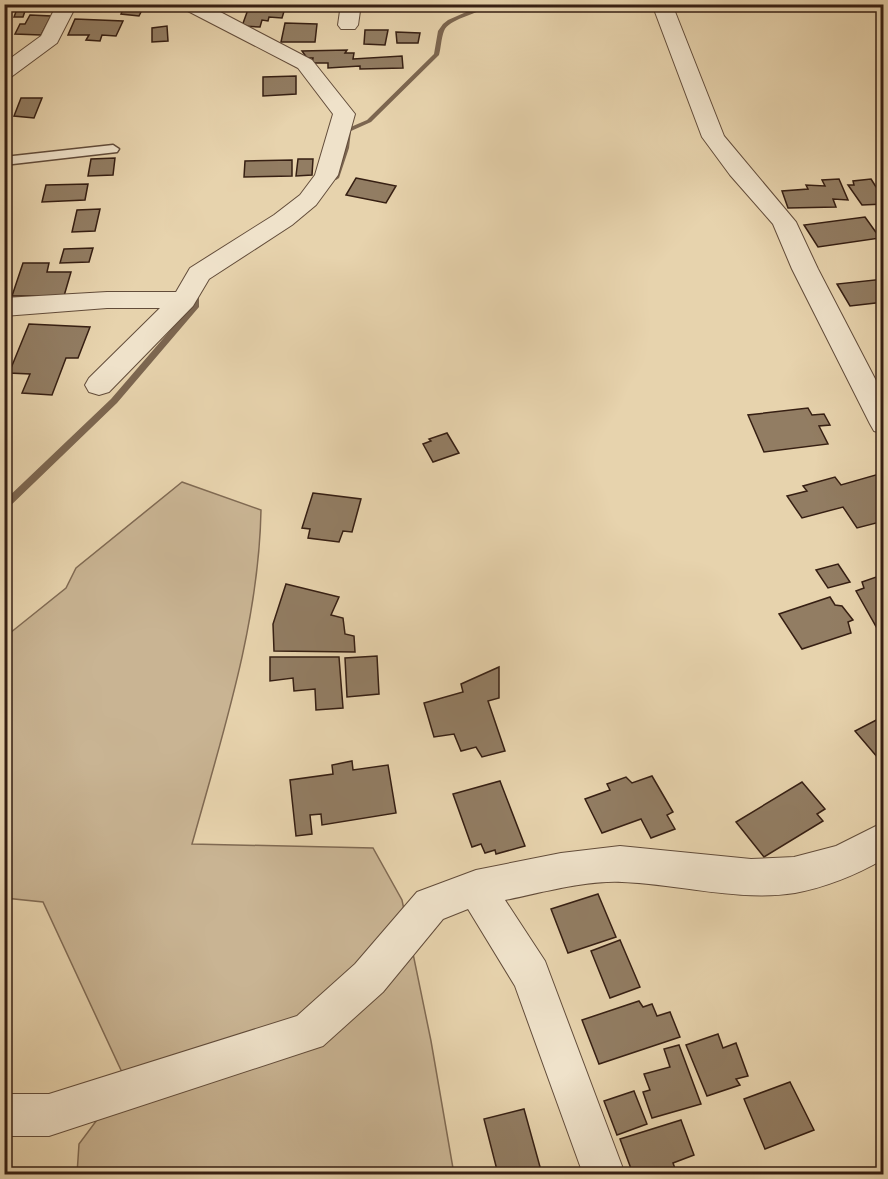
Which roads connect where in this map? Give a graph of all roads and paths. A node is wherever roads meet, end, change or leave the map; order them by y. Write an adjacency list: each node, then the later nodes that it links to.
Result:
1 (67, 4): 6 (street)
2 (189, 4): 9 (street)
3 (351, 4): 5 (street)
4 (662, 4): 12 (street)
5 (348, 25)
6 (9, 65)
7 (112, 149): 8 (lane)
8 (4, 161)
9 (184, 300): 10 (street); 11 (street)
10 (4, 307)
11 (99, 385)
12 (884, 424)
13 (884, 839): 14 (street)
14 (476, 888): 15 (street); 16 (street)
15 (4, 1115)
16 (604, 1174)

